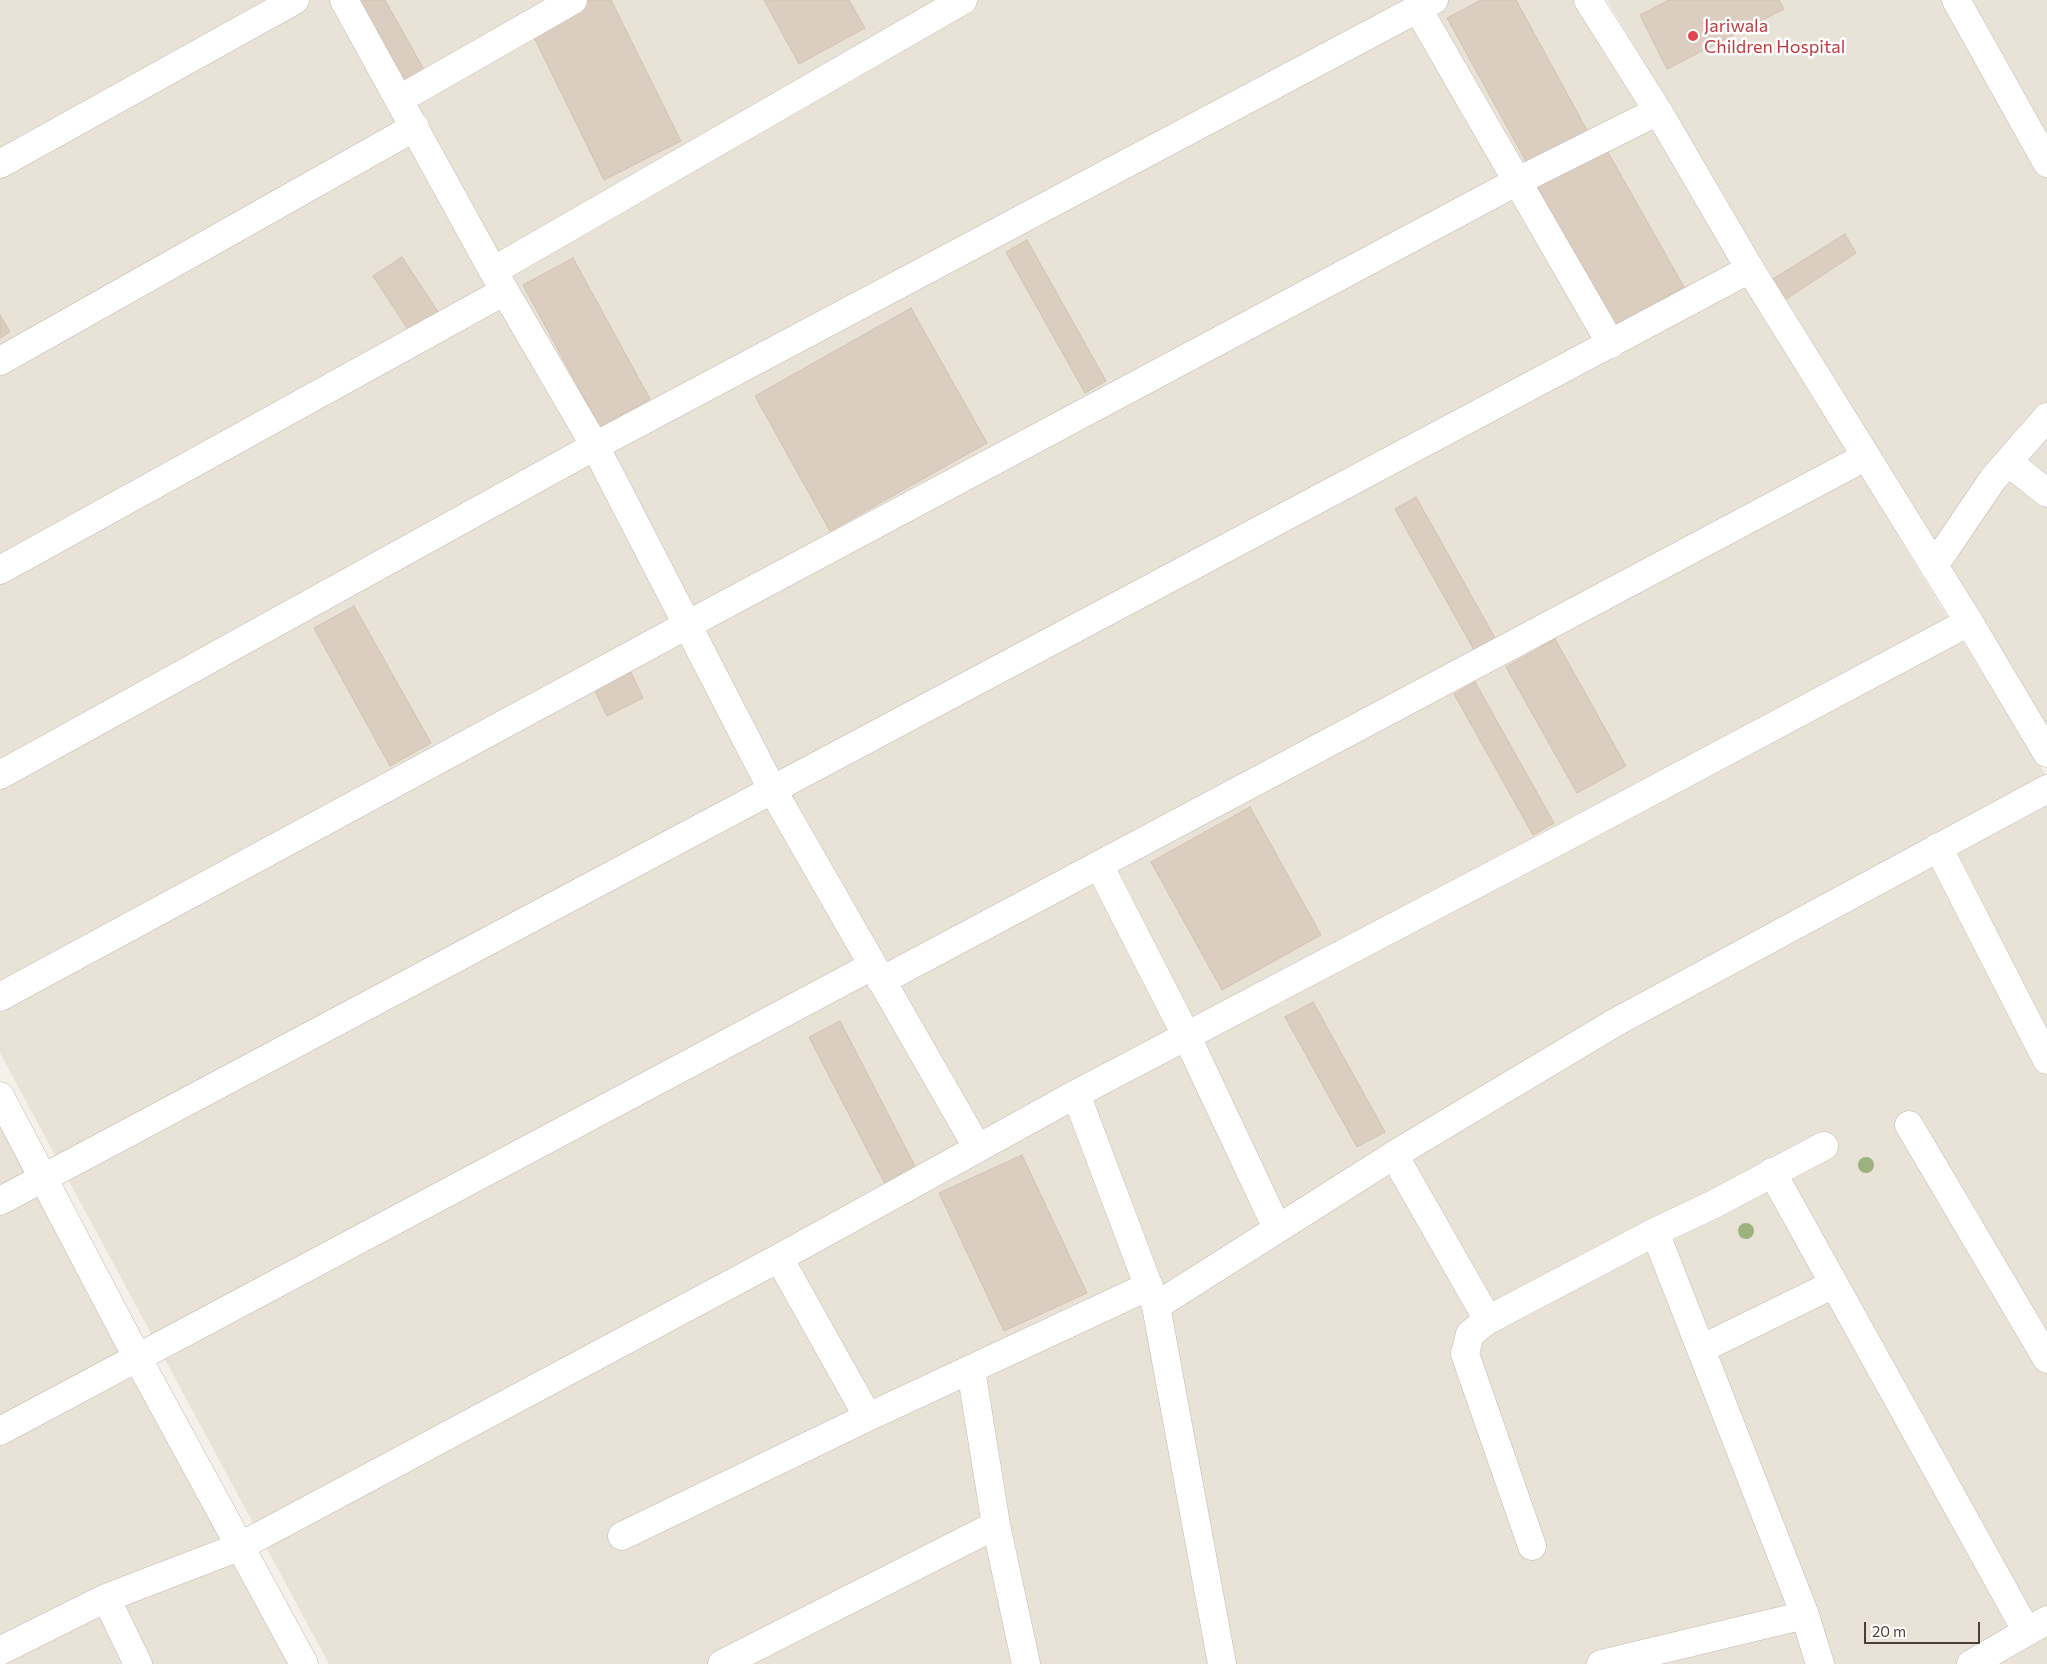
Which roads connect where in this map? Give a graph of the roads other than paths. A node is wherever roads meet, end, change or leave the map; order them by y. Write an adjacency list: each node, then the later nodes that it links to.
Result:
1 (295, 0): 12 (street)
2 (344, 0): 8 (street)
3 (573, 0): 8 (street)
4 (963, 0): 15 (street)
5 (1588, 0): 9 (street)
6 (1956, 0): 11 (street)
7 (1426, 4): 13 (street); 19 (street)
8 (400, 99): 10 (street)
9 (1658, 111): 13 (street); 14 (street)
10 (415, 126): 15 (street); 17 (street)
11 (2047, 163)
12 (0, 164)
13 (1516, 182): 16 (street); 26 (street)
14 (1750, 269): 16 (street); 20 (street)
15 (499, 281): 19 (street); 24 (street)
16 (1611, 344): 29 (street)
17 (0, 361)
18 (2047, 417): 21 (street)
19 (594, 446): 26 (street); 28 (street)
20 (1865, 457): 23 (street); 32 (street)
21 (2008, 462): 22 (street); 23 (street)
22 (2047, 493)
23 (1934, 566): 25 (street)
24 (0, 570)
25 (1969, 622): 27 (street); 35 (street)
26 (687, 625): 29 (street); 34 (street)
27 (2047, 753)
28 (0, 775)
29 (772, 789): 33 (street); 44 (street)
30 (2047, 789): 31 (street)
31 (1938, 847): 36 (street); 42 (street)
32 (1100, 865): 33 (street); 35 (street)
33 (877, 974): 41 (street); 53 (street)
34 (0, 998)
35 (1187, 1037): 37 (street); 46 (street)
36 (2047, 1060)
37 (1076, 1094): 41 (street); 50 (street)
38 (0, 1096): 44 (street)
39 (1909, 1125): 54 (street)
40 (1824, 1146): 43 (street)
41 (977, 1147): 48 (street)
42 (1394, 1154): 46 (street); 51 (street)
43 (1772, 1172): 47 (street); 49 (street)
44 (42, 1178): 45 (street); 53 (street)
45 (0, 1201)
46 (1277, 1228): 50 (street)
47 (1655, 1232): 51 (street); 52 (street)
48 (779, 1258): 56 (street); 61 (street)
49 (1834, 1284): 52 (street); 64 (street)
50 (1153, 1296): 55 (street); 70 (street)
51 (1488, 1320): 60 (street)
52 (1701, 1349): 63 (street)
53 (136, 1357): 57 (street); 61 (street)
54 (2047, 1359)
55 (971, 1370): 56 (street); 58 (street)
56 (868, 1417): 59 (street)
57 (0, 1431)
58 (996, 1525): 68 (street); 69 (street)
59 (622, 1536)
60 (1532, 1546)
61 (239, 1547): 62 (street); 67 (street)
62 (106, 1598): 65 (street); 66 (street)
63 (1805, 1615): 71 (street); 72 (street)
64 (2037, 1626): 73 (street)
65 (0, 1651)
66 (138, 1664)
67 (304, 1664)
68 (722, 1664)
69 (1026, 1664)
70 (1222, 1664)
71 (1601, 1664)
72 (1820, 1664)
73 (1971, 1664)

